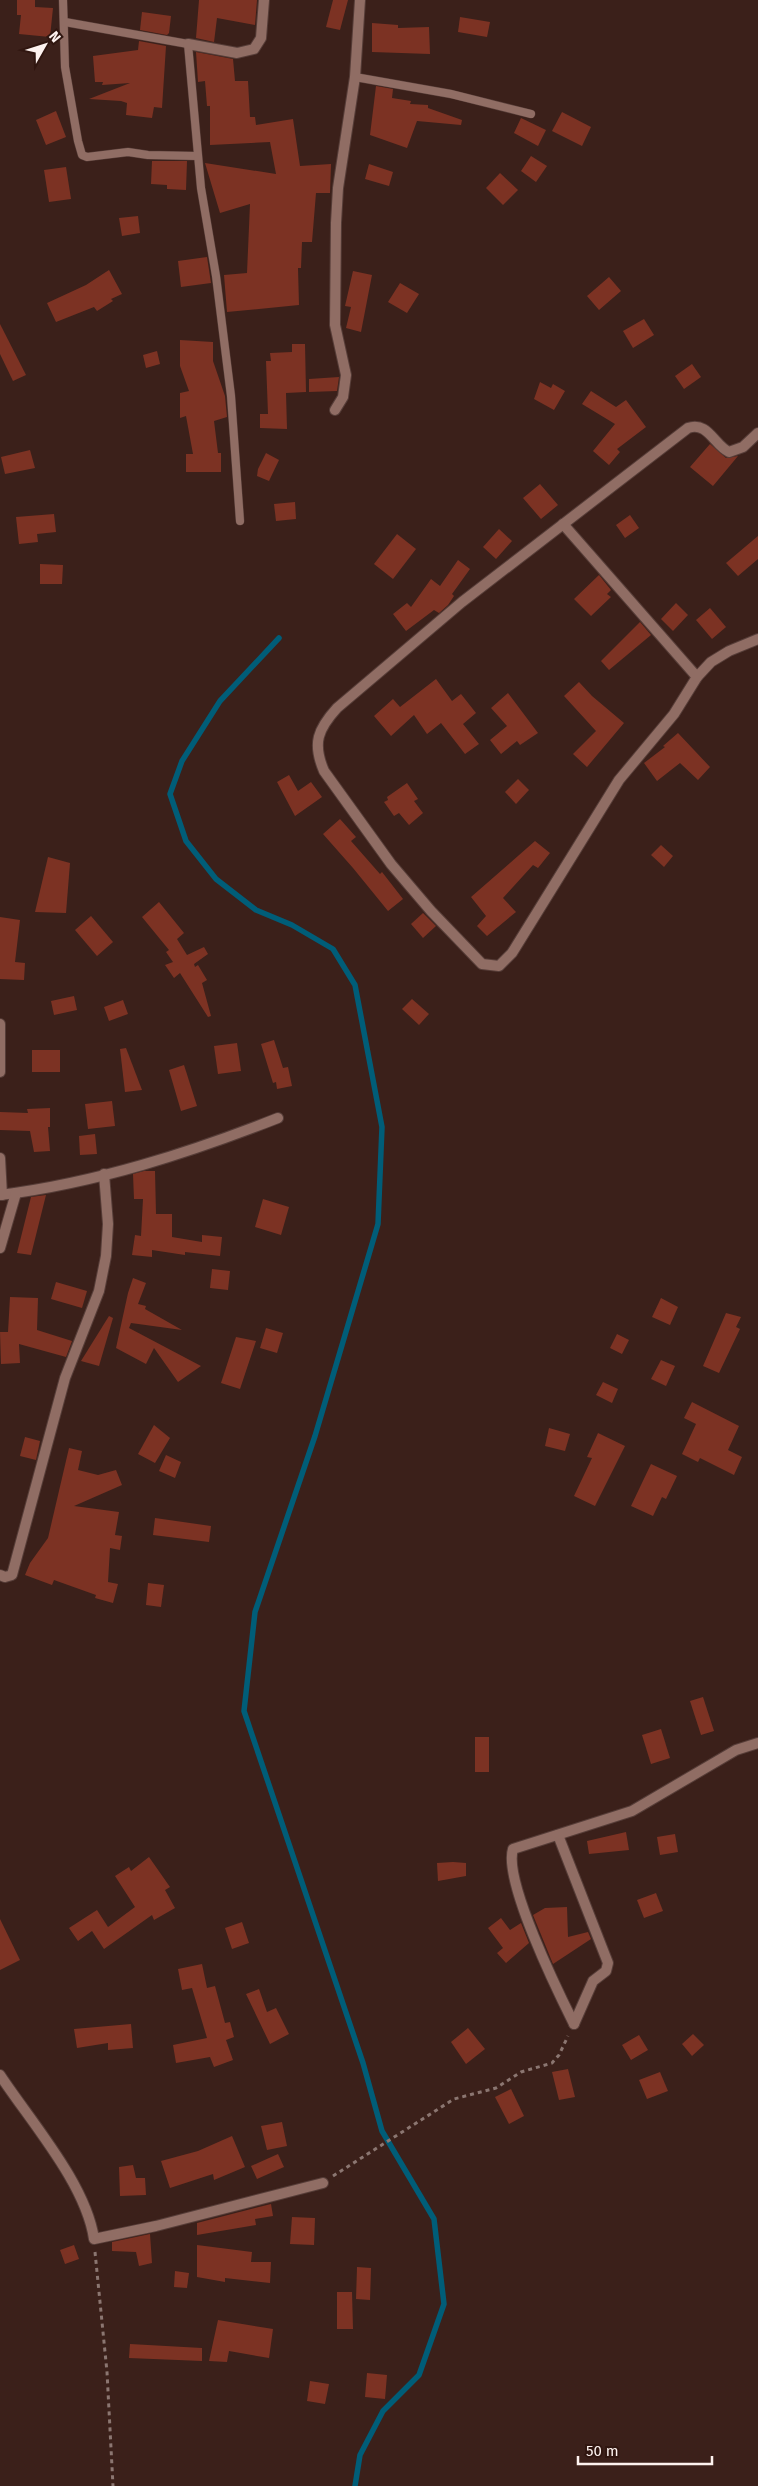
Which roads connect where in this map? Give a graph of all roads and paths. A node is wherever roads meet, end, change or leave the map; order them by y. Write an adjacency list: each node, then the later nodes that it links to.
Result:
1 (63, 0): 4 (lane)
2 (264, 0): 5 (street)
3 (360, 0): 6 (street)
4 (65, 22): 5 (lane); 8 (lane)
5 (188, 44): 8 (lane)
6 (355, 77): 7 (lane); 9 (street)
7 (531, 114)
8 (197, 156): 11 (lane)
9 (335, 410)
10 (758, 433): 12 (street)
11 (240, 521)
12 (563, 524): 14 (street); 14 (street)
13 (758, 639): 14 (street)
14 (697, 677)
15 (0, 1024): 16 (street)
16 (0, 1072)
17 (278, 1118): 19 (street)
18 (0, 1158): 21 (street)
19 (104, 1174): 20 (street); 23 (street)
20 (16, 1193): 21 (street); 22 (street)
21 (1, 1195)
22 (0, 1248)
23 (0, 1575)
24 (758, 1743): 25 (street)
25 (558, 1835): 26 (street); 26 (street)
26 (574, 2024): 28 (path)
27 (0, 2075): 29 (street)
28 (323, 2183): 29 (street)
29 (94, 2239): 30 (path)
30 (113, 2486)

